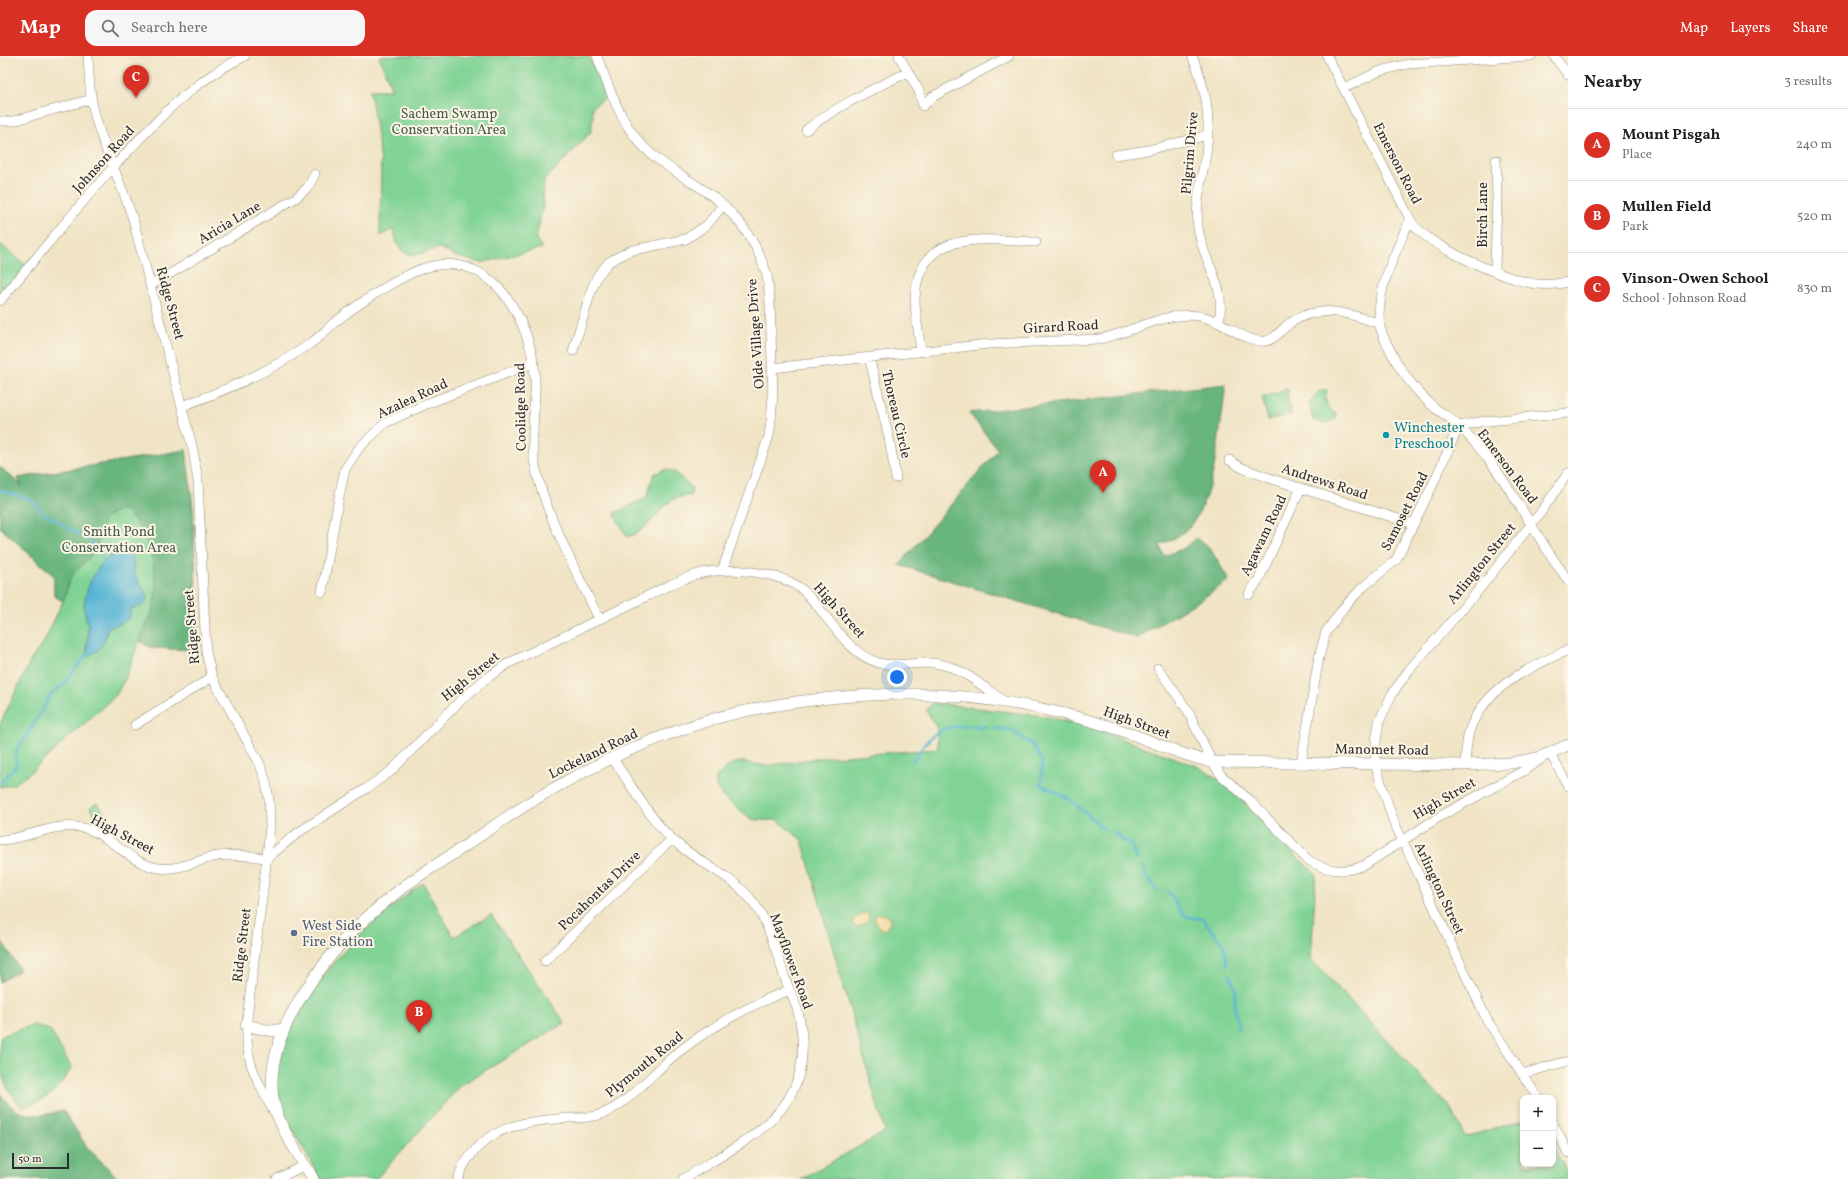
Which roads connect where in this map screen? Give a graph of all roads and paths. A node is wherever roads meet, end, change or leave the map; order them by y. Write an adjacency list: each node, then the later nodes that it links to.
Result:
1 (88, 56): 13 (street, Ridge Street)
2 (245, 56): 19 (street, Johnson Road)
3 (597, 56): 21 (street, Olde Village Drive)
4 (899, 56): 10 (street)
5 (1009, 56): 10 (street)
6 (1192, 56): 16 (street, Pilgrim Drive)
7 (1327, 56): 12 (street, Emerson Road)
8 (1531, 56): 12 (street)
9 (1554, 56): 11 (street)
10 (908, 72): 15 (street)
11 (1568, 75)
12 (1344, 88): 22 (street, Emerson Road)
13 (92, 99): 14 (street); 19 (street, Ridge Street)
14 (0, 121)
15 (806, 130)
16 (1208, 135): 17 (street); 28 (street, Pilgrim Drive)
17 (1116, 155)
18 (1496, 160): 24 (street, Birch Lane)
19 (114, 167): 26 (street, Ridge Street); 27 (street, Johnson Road)
20 (315, 174): 26 (street, Aricia Lane)
21 (723, 204): 31 (street); 34 (street, Olde Village Drive)
22 (1410, 219): 24 (street); 29 (street, Emerson Road)
23 (1036, 242): 30 (street)
24 (1495, 270): 25 (street)
25 (1568, 282)
26 (150, 286): 35 (street, Ridge Street)
27 (0, 301)
28 (1219, 321): 29 (street, Girard Road); 30 (street, Girard Road)
29 (1380, 324): 37 (street, Emerson Road)
30 (921, 351): 32 (street, Girard Road)
31 (573, 352)
32 (869, 357): 34 (street, Girard Road); 40 (street, Thoreau Circle)
33 (533, 363): 35 (street, Coolidge Road); 46 (street, Azalea Road); 48 (street, Coolidge Road)
34 (772, 368): 44 (street, Olde Village Drive)
35 (182, 406): 51 (street, Ridge Street)
36 (1568, 413): 37 (street)
37 (1459, 426): 42 (street, Emerson Road); 43 (street, Samoset Road)
38 (1229, 460): 41 (street, Andrews Road)
39 (1568, 473): 42 (street, Arlington Street)
40 (896, 478)
41 (1301, 488): 43 (street, Andrews Road); 47 (street, Agawam Road)
42 (1532, 523): 45 (street, Emerson Road); 59 (street, Arlington Street)
43 (1414, 524): 58 (street, Samoset Road)
44 (722, 571): 48 (street, High Street); 52 (street, High Street)
45 (1568, 580)
46 (322, 592)
47 (1249, 594)
48 (599, 619): 65 (street, High Street)
49 (1568, 650): 60 (street)
50 (1158, 668): 57 (street)
51 (212, 677): 53 (street); 65 (street, Ridge Street)
52 (1007, 703): 56 (main road, Lockeland Road); 57 (main road, High Street)
53 (135, 725)
54 (1568, 745): 55 (main road, High Street)
55 (1550, 753): 60 (main road, Manomet Road); 61 (street); 64 (street, High Street)
56 (612, 758): 62 (street, Mayflower Road); 69 (main road, Lockeland Road)
57 (1212, 762): 58 (main road, Manomet Road); 64 (street, High Street)
58 (1301, 764): 59 (main road, Manomet Road)
59 (1375, 764): 60 (main road, Manomet Road); 64 (street, Arlington Street)
60 (1465, 765)
61 (1568, 786)
62 (672, 839): 66 (street, Pocahontas Drive); 67 (street, Mayflower Road)
63 (0, 840): 65 (street, High Street)
64 (1402, 840): 71 (street, Arlington Street)
65 (267, 858): 68 (street, Ridge Street)
66 (545, 961)
67 (790, 990): 79 (street, Plymouth Road); 80 (street, Mayflower Road)
68 (246, 1025): 69 (main road); 73 (street, Ridge Street)
69 (284, 1030): 73 (main road, Lockeland Road)
70 (1568, 1061): 71 (street)
71 (1522, 1074): 72 (street, Arlington Street)
72 (1536, 1095)
73 (275, 1113): 76 (main road, Ridge Street)
74 (1556, 1129): 75 (street)
75 (1568, 1153)
76 (305, 1165): 77 (street); 78 (main road, Ridge Street)
77 (277, 1179)
78 (312, 1179)
79 (458, 1179)
80 (683, 1179)

